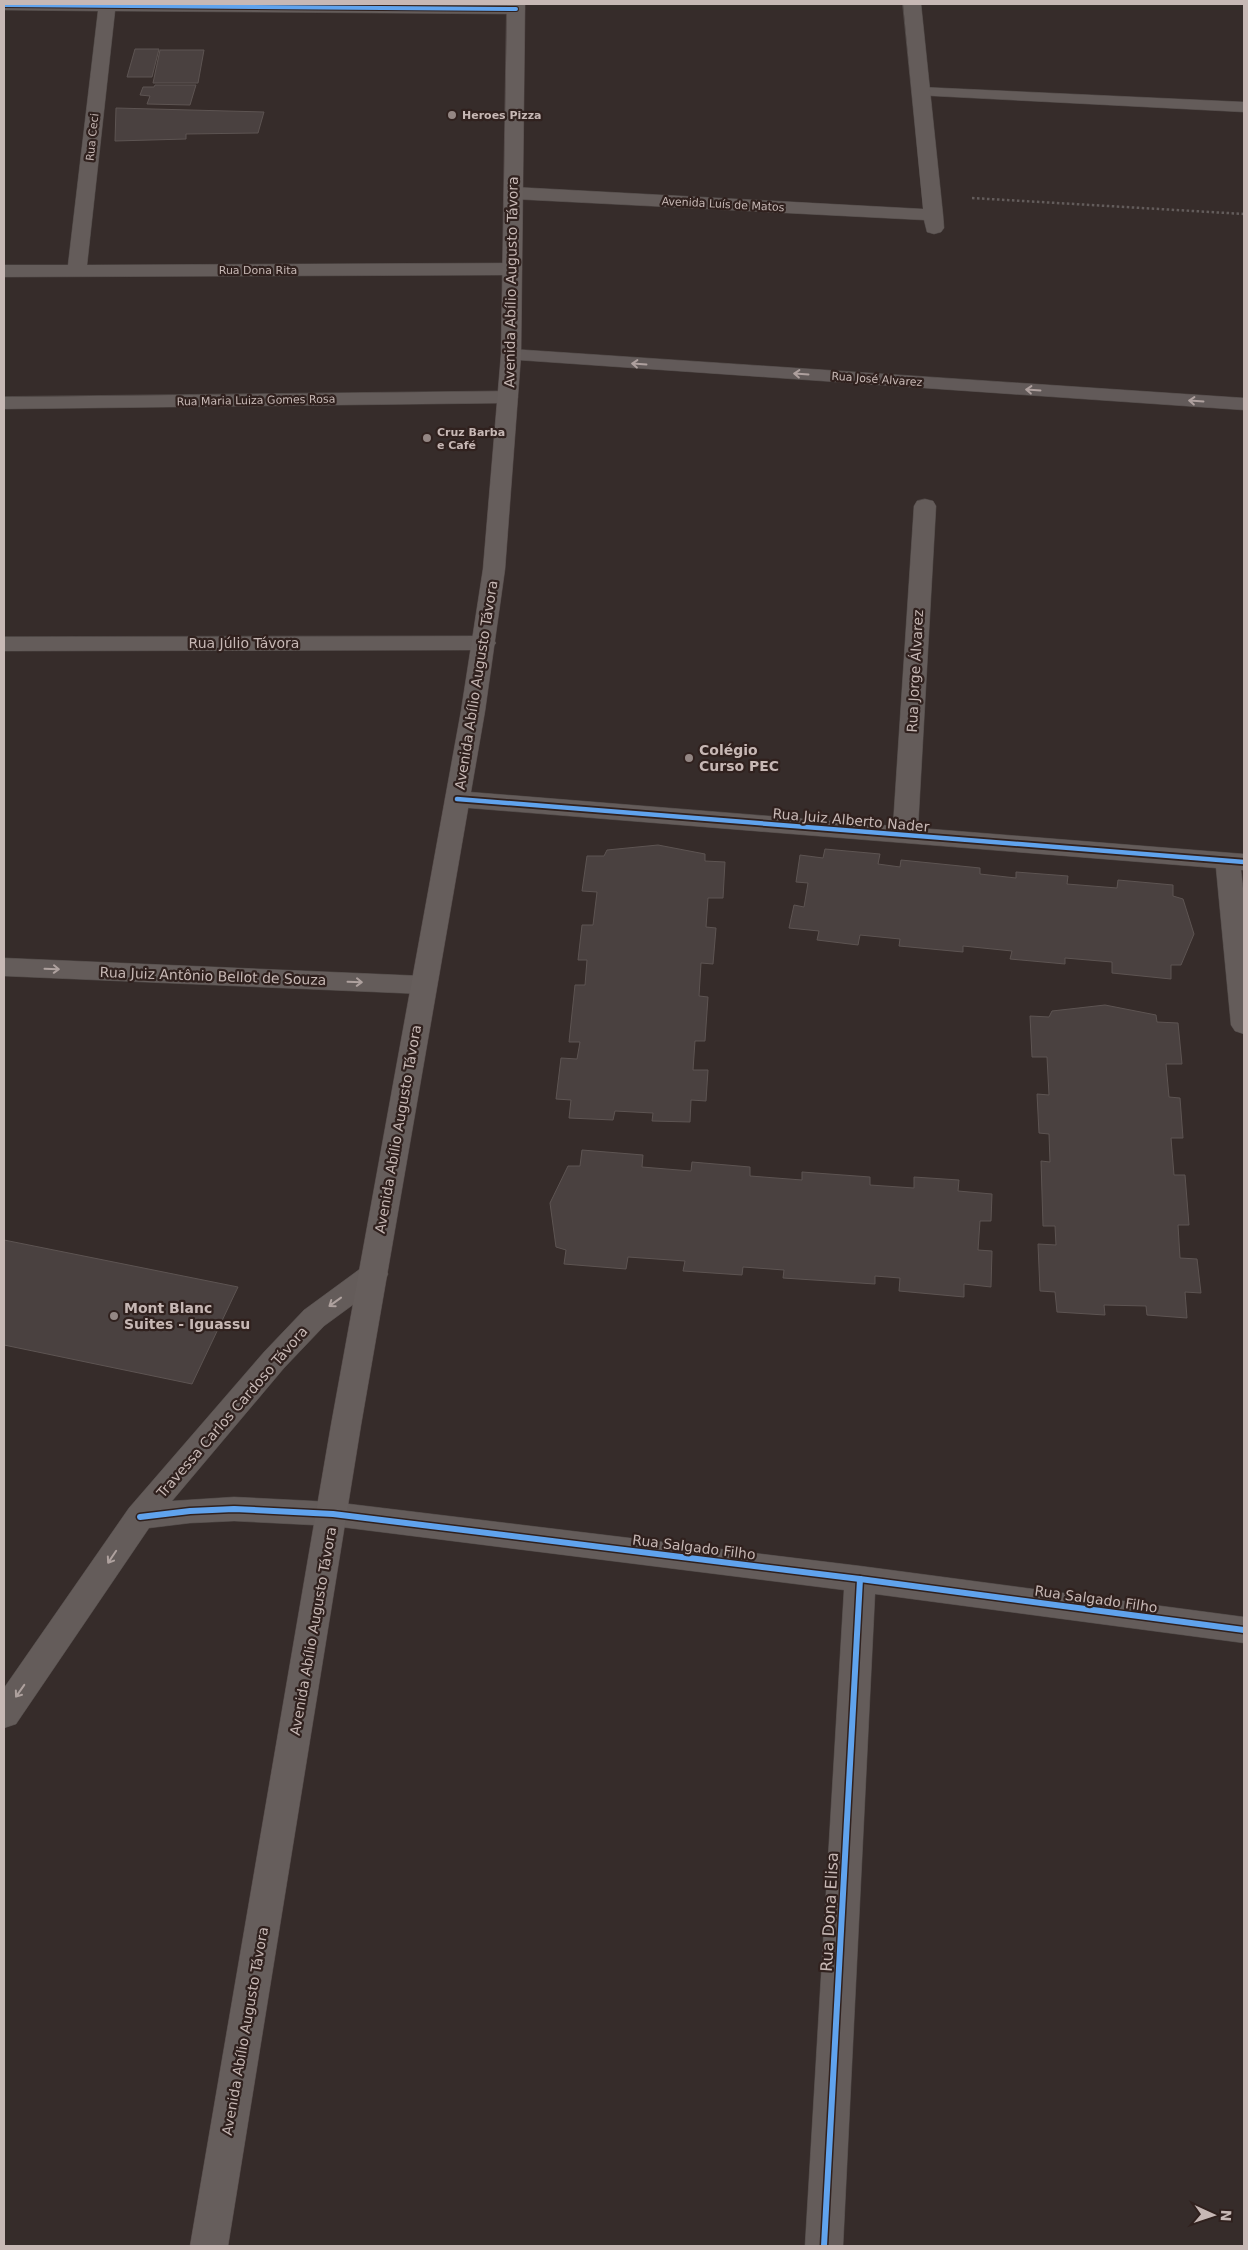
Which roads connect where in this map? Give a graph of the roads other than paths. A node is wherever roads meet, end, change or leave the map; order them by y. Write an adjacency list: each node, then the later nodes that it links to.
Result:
1 (107, 4): 3 (street); 4 (street); 10 (street, Rua Ceci)
2 (912, 4): 5 (street, Avenida Luís de Matos)
3 (4, 5)
4 (516, 6): 7 (main road, Avenida Abílio Augusto Távora)
5 (920, 92): 6 (lane); 7 (street, Avenida Luís de Matos)
6 (1244, 107)
7 (513, 193): 8 (main road, Avenida Abílio Augusto Távora)
8 (512, 269): 10 (street, Rua Dona Rita); 11 (main road, Avenida Abílio Augusto Távora)
9 (4, 271): 10 (street, Rua Dona Rita)
10 (77, 271)
11 (511, 355): 12 (main road, Avenida Abílio Augusto Távora); 14 (main road, Rua José Alvarez, one-way to 11)
12 (508, 397): 13 (street, Rua Maria Luiza Gomes Rosa); 16 (main road, Avenida Abílio Augusto Távora)
13 (4, 403)
14 (1244, 404)
15 (925, 506): 19 (street, Rua Jorge Álvarez)
16 (484, 643): 17 (street, Rua Júlio Távora); 18 (main road, Avenida Abílio Augusto Távora)
17 (4, 644)
18 (457, 799): 19 (street, Rua Juiz Alberto Nader); 22 (main road, Avenida Abílio Augusto Távora)
19 (905, 835): 20 (street, Rua Juiz Alberto Nader)
20 (1236, 861): 23 (street)
21 (4, 967): 22 (street, Rua Juiz Antônio Bellot de Souza, one-way to 22)
22 (423, 985): 24 (main road, Avenida Abílio Augusto Távora)
23 (1244, 1025)
24 (374, 1274): 25 (main road, Avenida Abílio Augusto Távora); 26 (street, Travessa Carlos Cardoso Távora, one-way to 26)
25 (333, 1514): 26 (street, Rua Salgado Filho); 27 (street, Rua Salgado Filho); 30 (main road, Avenida Abílio Augusto Távora)
26 (140, 1517): 29 (street, Travessa Carlos Cardoso Távora, one-way to 29)
27 (860, 1578): 28 (street, Rua Salgado Filho); 31 (street, Rua Dona Elisa)
28 (1244, 1630)
29 (4, 1714)
30 (209, 2246)
31 (824, 2246)

